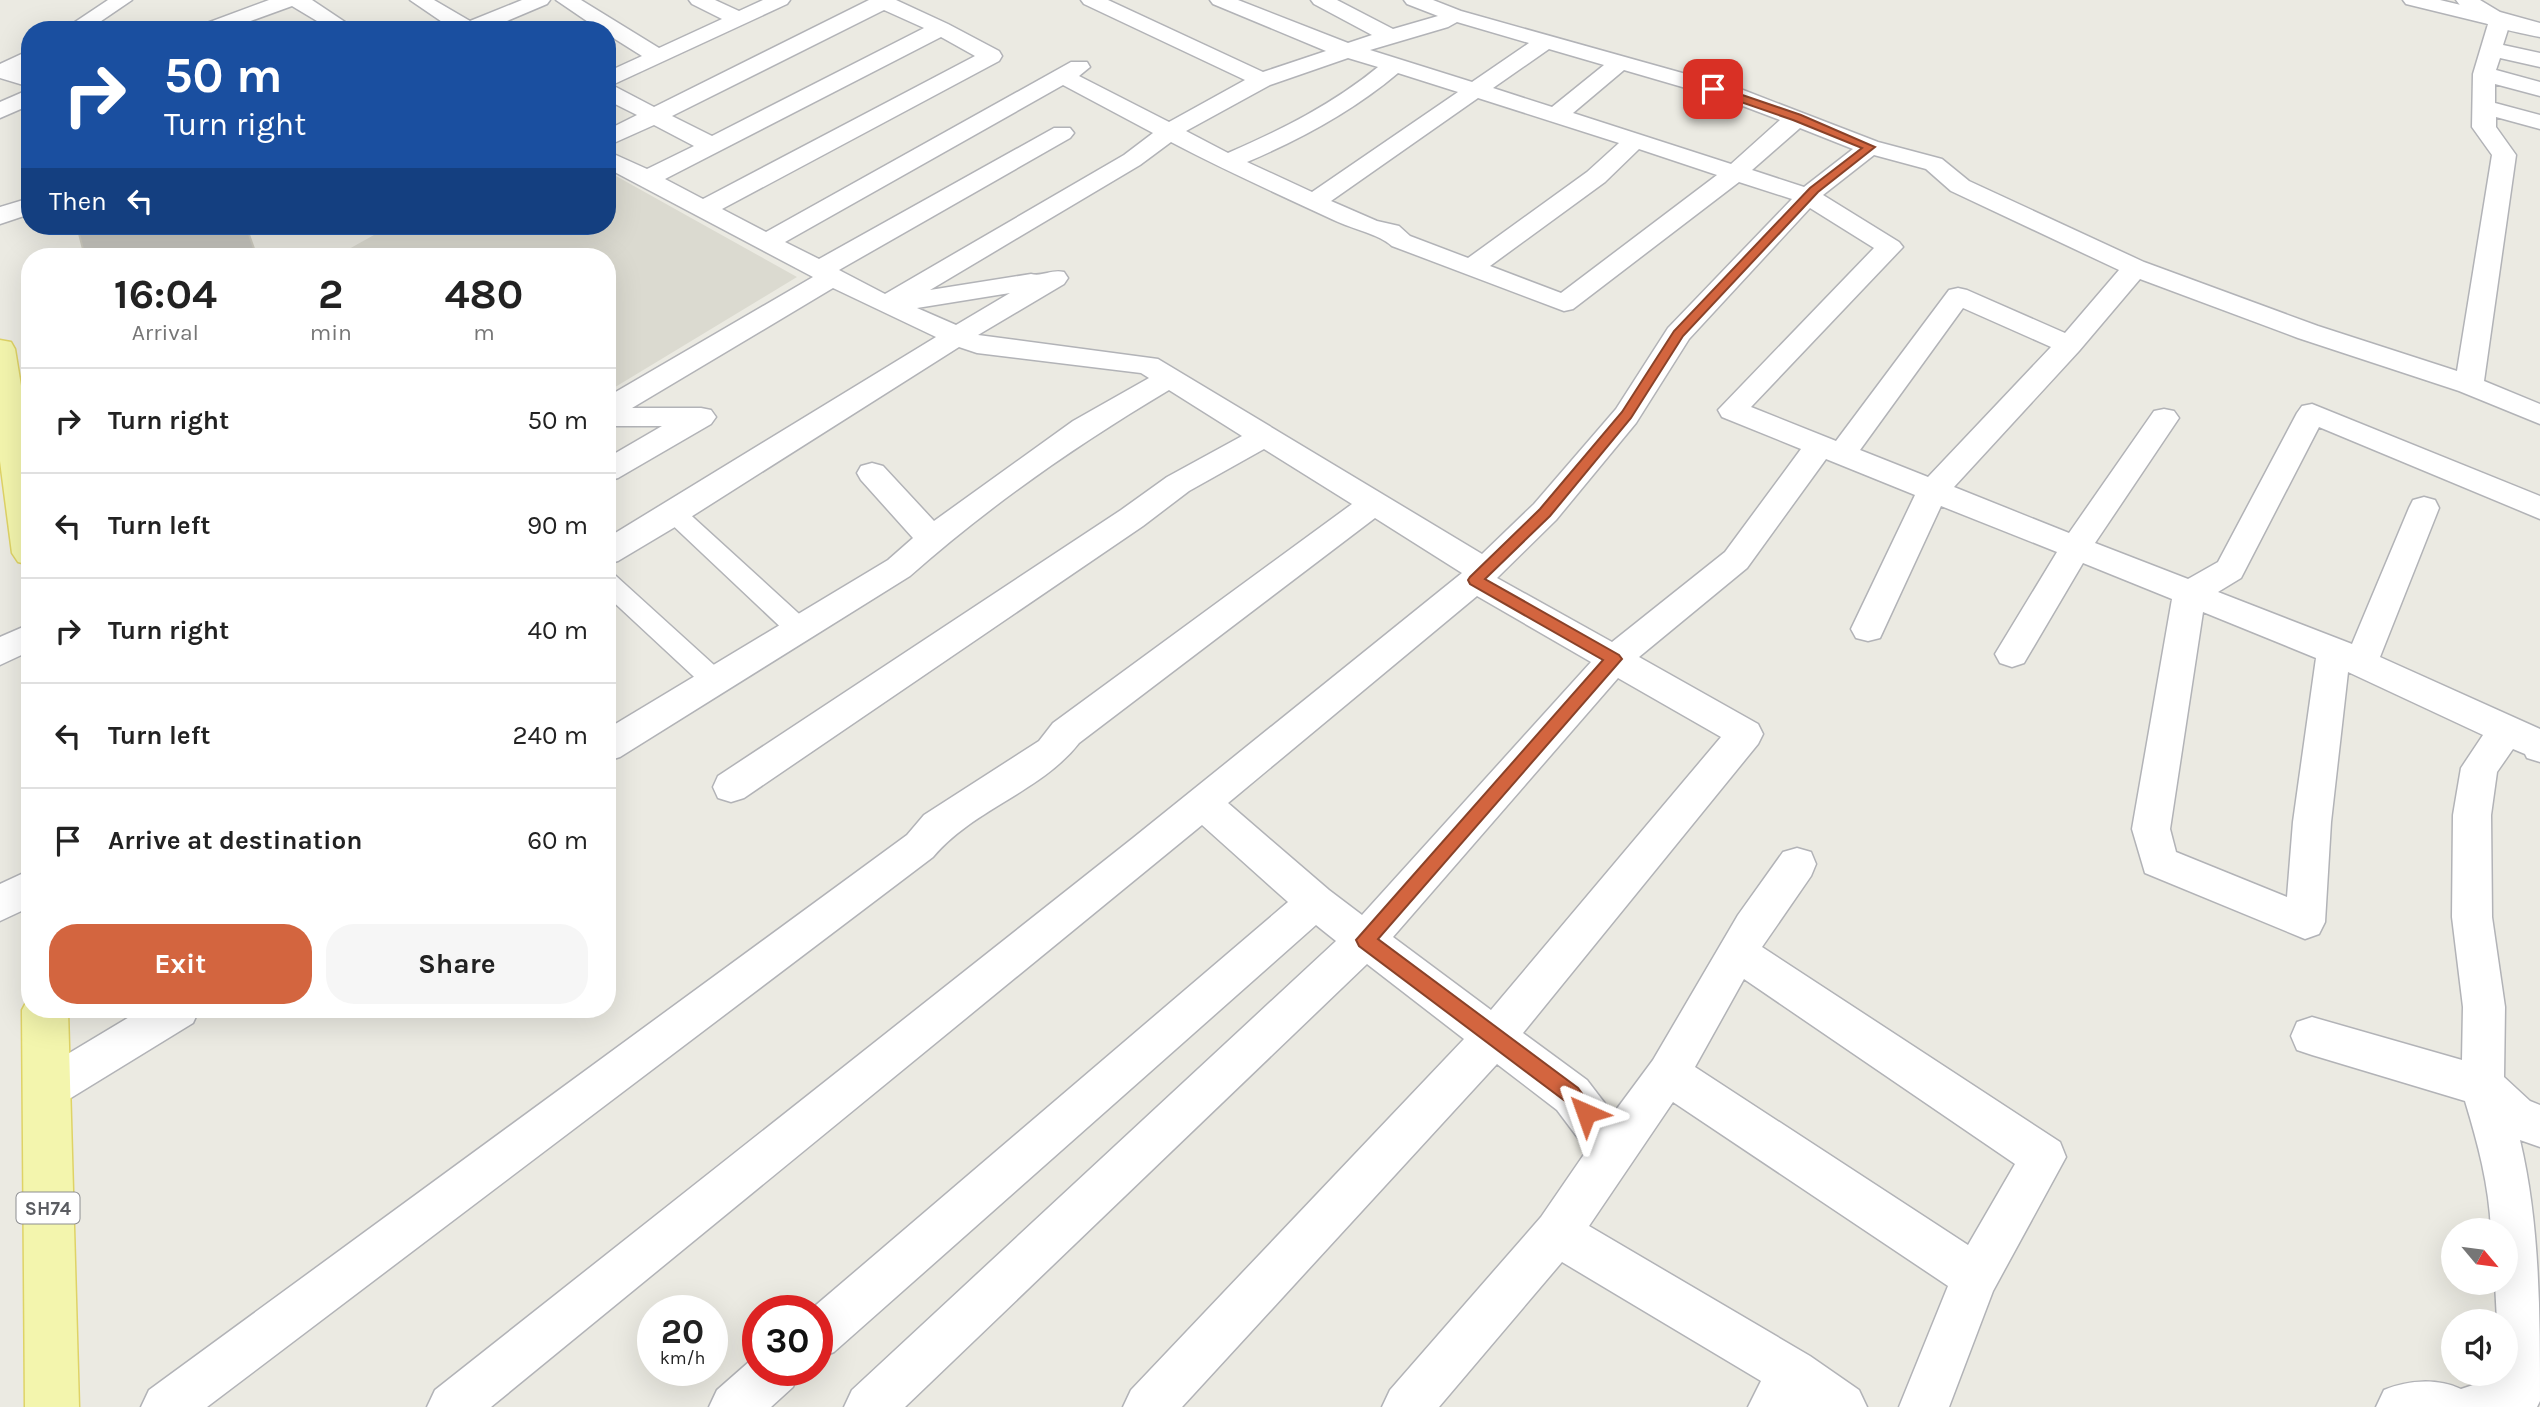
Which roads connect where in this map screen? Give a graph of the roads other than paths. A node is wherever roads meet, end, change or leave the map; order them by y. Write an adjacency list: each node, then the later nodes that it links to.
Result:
1 (122, 0): 19 (street)
2 (288, 0): 20 (street)
3 (297, 0): 21 (street)
4 (420, 0): 22 (street)
5 (540, 0): 23 (street)
6 (566, 0): 24 (street)
7 (699, 0): 17 (street)
8 (780, 0): 17 (street)
9 (1091, 0): 40 (street)
10 (1220, 0): 31 (street)
11 (1321, 0): 28 (street)
12 (1414, 0): 16 (street)
13 (2413, 0): 18 (street)
14 (2467, 0): 18 (street)
15 (881, 1): 25 (street); 49 (street)
16 (1454, 15): 28 (street); 29 (street)
17 (736, 18): 32 (street)
18 (2500, 20): 27 (street); 30 (street)
19 (88, 21)
20 (231, 21)
21 (332, 21)
22 (454, 21)
23 (490, 21)
24 (600, 21)
25 (941, 28): 48 (street); 55 (street)
26 (616, 30): 32 (street)
27 (2540, 30)
28 (1390, 36): 31 (street)
29 (1545, 42): 35 (street); 42 (street)
30 (2490, 49): 33 (street); 37 (street)
31 (1349, 50): 36 (street); 40 (street)
32 (658, 56): 38 (street)
33 (2540, 60)
34 (21, 62): 39 (street)
35 (1621, 62): 47 (street); 50 (street)
36 (1395, 64): 42 (street); 59 (street)
37 (2484, 74): 41 (street); 45 (street)
38 (616, 75)
39 (21, 77)
40 (1262, 80): 52 (street)
41 (2540, 89)
42 (1476, 90): 47 (street); 64 (street)
43 (616, 96): 49 (street)
44 (21, 100): 46 (street)
45 (2486, 108): 51 (street); 77 (street)
46 (0, 111)
47 (1556, 114): 56 (street)
48 (769, 115): 55 (street); 57 (street)
49 (654, 116): 54 (street); 57 (street)
50 (1797, 118): 58 (street); 61 (street)
51 (2540, 122)
52 (1170, 131): 59 (street); 68 (street); 72 (street)
53 (1062, 134): 71 (street)
54 (616, 135)
55 (835, 139): 66 (street)
56 (1637, 139): 61 (street); 69 (street)
57 (711, 145): 62 (street)
58 (1870, 147): 63 (street); 70 (street)
59 (1227, 162): 64 (street)
60 (616, 163): 62 (street)
61 (1736, 172): 63 (street); 69 (street)
62 (647, 179): 66 (street)
63 (1808, 196): 84 (street); 97 (street)
64 (1313, 202): 69 (street)
65 (21, 208): 67 (street)
66 (703, 209): 68 (street)
67 (0, 216)
68 (766, 242): 71 (street)
69 (1472, 267)
70 (2135, 268): 74 (street); 77 (street)
71 (825, 274): 72 (street); 78 (street)
72 (886, 305): 73 (street); 73 (street)
73 (956, 335): 76 (street); 92 (street)
74 (2069, 345): 84 (street); 88 (street)
75 (0, 349): 83 (main road)
76 (1169, 378): 82 (street); 94 (street)
77 (2469, 385): 79 (street)
78 (616, 404)
79 (2540, 415)
80 (616, 417): 85 (street)
81 (2164, 418): 96 (street)
82 (1265, 436): 89 (street); 110 (street)
83 (6, 438): 87 (main road)
84 (1831, 449): 88 (street); 106 (street)
85 (616, 466)
86 (872, 473): 94 (street)
87 (9, 478): 93 (main road)
88 (1934, 490): 96 (street); 101 (street)
89 (1374, 503): 97 (street); 133 (street)
90 (2424, 508): 105 (street)
91 (2540, 508): 99 (street)
92 (675, 514): 95 (street); 100 (street)
93 (21, 521)
94 (932, 539): 100 (street)
95 (616, 548)
96 (2076, 548): 99 (street); 104 (street)
97 (1480, 576): 106 (street); 111 (street)
98 (616, 590): 107 (street)
99 (2190, 593): 105 (street); 105 (street)
100 (799, 629): 107 (street)
101 (1868, 629)
102 (21, 641): 103 (street)
103 (0, 652)
104 (2012, 653)
105 (2348, 657): 108 (street)
106 (1614, 659): 116 (street); 121 (street)
107 (715, 681): 109 (street)
108 (2531, 739): 123 (street)
109 (616, 742)
110 (731, 787)
111 (1203, 803): 114 (street); 134 (street)
112 (1797, 864): 117 (street)
113 (21, 892): 115 (street)
114 (1315, 902): 116 (street); 129 (street)
115 (0, 904)
116 (1365, 940): 121 (street); 136 (street)
117 (1738, 953): 122 (street); 128 (street)
118 (44, 1018): 124 (main road, SH74)
119 (165, 1018): 124 (street)
120 (2312, 1036): 123 (street)
121 (1494, 1037): 126 (street); 137 (street)
122 (1668, 1074): 126 (street); 128 (street)
123 (2482, 1086): 125 (street); 143 (street)
124 (46, 1090): 132 (main road, SH74)
125 (2540, 1126)
126 (1614, 1150): 127 (street)
127 (1557, 1233): 131 (street); 138 (street)
128 (1975, 1277): 140 (street)
129 (833, 1321)
130 (758, 1386): 135 (street)
131 (1783, 1390): 139 (street)
132 (52, 1407)
133 (166, 1407)
134 (452, 1407)
135 (734, 1407)
136 (869, 1407)
137 (1148, 1407)
138 (1407, 1407)
139 (1842, 1407)
140 (1924, 1407)
141 (2401, 1407): 142 (street)
142 (2446, 1407)
143 (2476, 1407)

